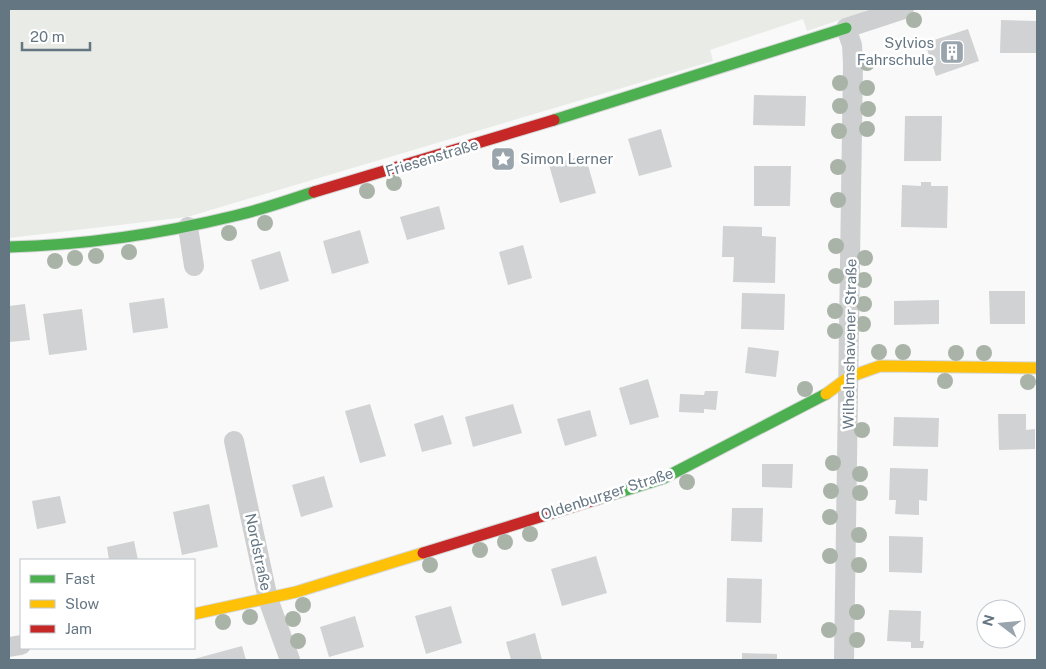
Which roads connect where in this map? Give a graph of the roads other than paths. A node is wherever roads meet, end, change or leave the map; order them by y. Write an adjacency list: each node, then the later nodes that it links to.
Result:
1 (904, 9): 2 (street, Friesenstraße)
2 (846, 28): 3 (street, Friesenstraße); 7 (street, Wilhelmshavener Straße)
3 (188, 227): 4 (street, Friesenstraße); 5 (street)
4 (9, 247)
5 (194, 266)
6 (1037, 368): 7 (street, Oldenburger Straße)
7 (849, 377): 9 (street, Oldenburger Straße); 12 (street, Wilhelmshavener Straße)
8 (234, 441): 9 (street, Nordstraße)
9 (268, 599): 10 (street, Oldenburger Straße); 11 (street, Nordstraße)
10 (195, 614)
11 (290, 660)
12 (844, 660)

